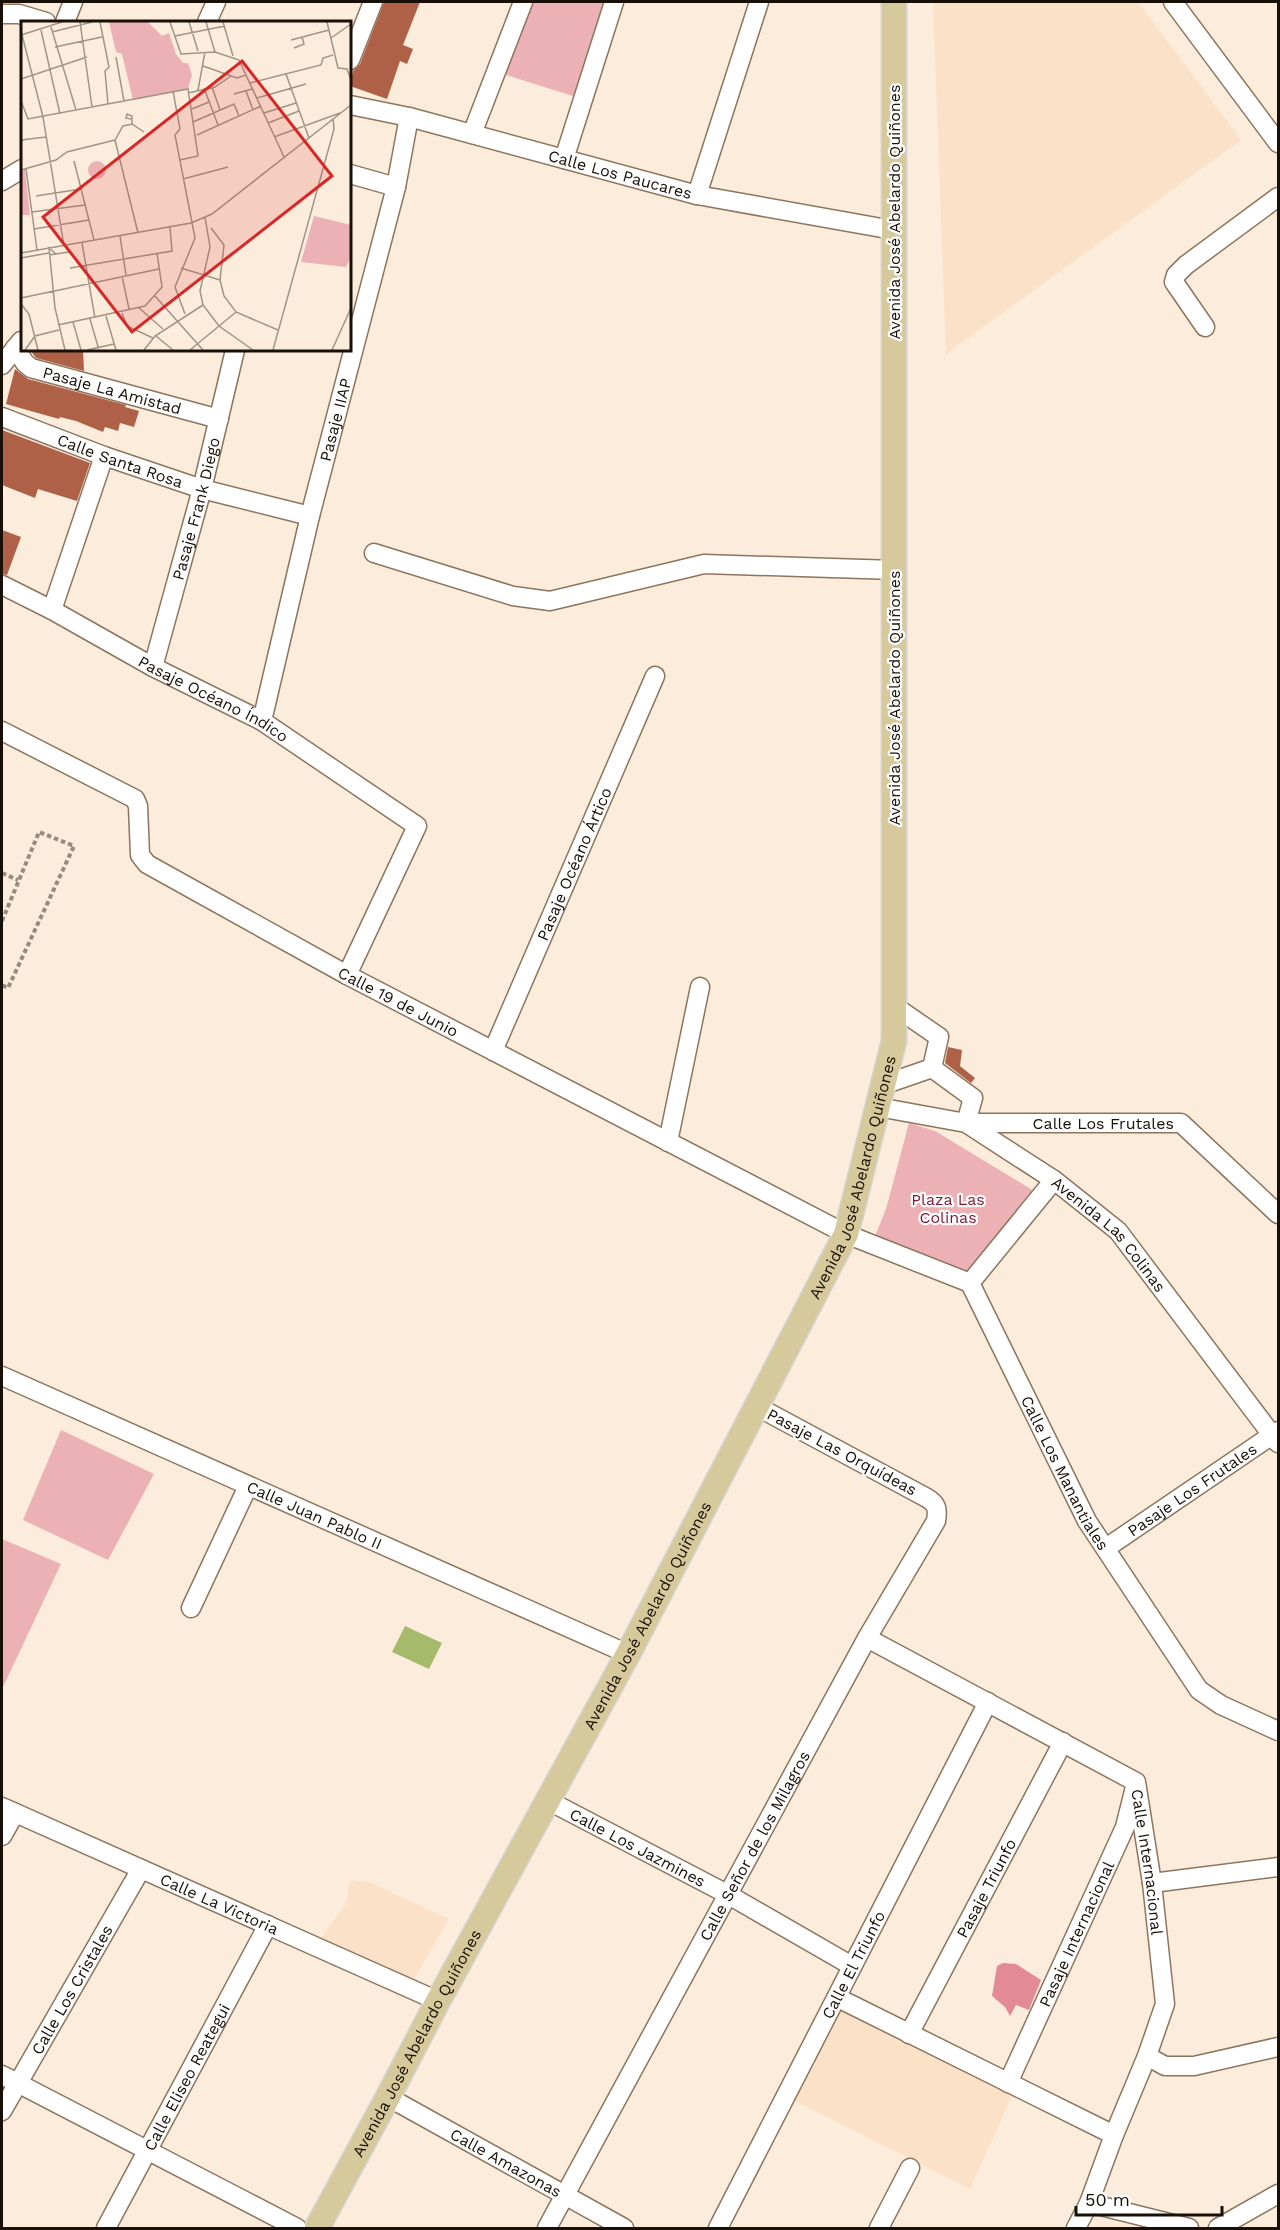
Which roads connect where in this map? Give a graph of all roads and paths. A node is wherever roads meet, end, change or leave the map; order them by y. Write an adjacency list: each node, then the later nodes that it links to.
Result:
1 (73, 2): 11 (street)
2 (216, 2): 12 (street)
3 (373, 2): 13 (street)
4 (523, 2): 16 (street)
5 (615, 2): 18 (street)
6 (759, 2): 23 (street)
7 (894, 2): 25 (main road, Avenida José Abelardo Quiñones)
8 (1173, 2): 17 (street)
9 (2, 14): 10 (street)
10 (43, 21)
11 (65, 21)
12 (207, 21)
13 (351, 57)
14 (351, 105): 15 (street, Calle Los Paucares)
15 (409, 117): 16 (street, Calle Los Paucares); 22 (street, Pasaje IIAP)
16 (471, 134): 18 (street, Calle Los Paucares)
17 (1278, 143)
18 (564, 159): 23 (street, Calle Los Paucares)
19 (21, 170): 21 (street)
20 (351, 174): 22 (street)
21 (2, 181)
22 (396, 187): 26 (street, Pasaje IIAP)
23 (697, 195): 25 (street, Calle Los Paucares)
24 (1278, 197): 27 (street)
25 (893, 231): 40 (main road, Avenida José Abelardo Quiñones)
26 (355, 320): 28 (street, Pasaje IIAP)
27 (1205, 327)
28 (351, 337)
29 (19, 344): 33 (street)
30 (21, 351): 35 (street, Pasaje La Amistad)
31 (235, 351): 35 (street, Pasaje Frank Diego)
32 (348, 351): 38 (street, Pasaje IIAP)
33 (2, 365)
34 (2, 417): 36 (street, Calle Santa Rosa)
35 (219, 419): 37 (street, Pasaje Frank Diego)
36 (104, 456): 37 (street, Calle Santa Rosa); 42 (street)
37 (202, 489): 38 (street, Calle Santa Rosa); 43 (street, Pasaje Frank Diego)
38 (310, 516): 45 (street, Pasaje IIAP)
39 (374, 553): 40 (street)
40 (895, 570): 54 (main road, Avenida José Abelardo Quiñones)
41 (2, 585): 42 (street, Pasaje Océano Índico)
42 (52, 610): 43 (street, Pasaje Océano Índico)
43 (153, 668): 45 (street, Pasaje Océano Índico)
44 (655, 676): 55 (street, Pasaje Océano Ártico)
45 (262, 721): 51 (street, Pasaje Océano Índico)
46 (2, 731): 51 (street, Calle 19 de Junio)
47 (2, 873): 48 (path)
48 (18, 880): 49 (path); 52 (path)
49 (3, 912): 50 (path)
50 (2, 921)
51 (347, 975): 55 (street, Calle 19 de Junio)
52 (2, 985)
53 (700, 987): 59 (street)
54 (894, 1006): 56 (street); 57 (main road, Avenida José Abelardo Quiñones)
55 (493, 1051): 59 (street, Calle 19 de Junio)
56 (933, 1068): 57 (street); 58 (street)
57 (880, 1096): 58 (street, Avenida Las Colinas); 62 (main road, Avenida José Abelardo Quiñones)
58 (966, 1123): 60 (street, Avenida Las Colinas); 61 (street, Calle Los Frutales)
59 (668, 1142): 62 (street, Calle 19 de Junio)
60 (1054, 1180): 63 (street); 66 (street, Avenida Las Colinas)
61 (1278, 1214)
62 (846, 1234): 63 (street); 65 (main road, Avenida José Abelardo Quiñones)
63 (970, 1283): 69 (street, Calle Los Manantiales)
64 (2, 1376): 67 (street, Calle Juan Pablo II)
65 (758, 1407): 68 (street, Pasaje Las Orquídeas); 72 (main road, Avenida José Abelardo Quiñones)
66 (1276, 1437): 69 (street, Pasaje Los Frutales)
67 (248, 1486): 70 (street); 72 (street, Calle Juan Pablo II)
68 (927, 1498): 71 (street, Calle Señor de los Milagros)
69 (1106, 1548): 74 (street, Calle Los Manantiales)
70 (191, 1608)
71 (867, 1638): 73 (street, Calle Internacional); 83 (street, Calle Señor de los Milagros)
72 (628, 1654): 77 (main road, Avenida José Abelardo Quiñones)
73 (988, 1702): 75 (street, Calle Internacional); 85 (street, Calle El Triunfo)
74 (1278, 1731)
75 (1063, 1742): 76 (street, Calle Internacional); 88 (street, Pasaje Triunfo)
76 (1136, 1782): 82 (street, Calle Internacional); 92 (street, Pasaje Internacional)
77 (549, 1801): 83 (street, Calle Los Jazmines); 87 (main road, Avenida José Abelardo Quiñones)
78 (8, 1810): 79 (street); 81 (street, Calle La Victoria)
79 (2, 1836)
80 (1278, 1867): 82 (street)
81 (141, 1869): 84 (street, Calle La Victoria); 91 (street, Calle Los Cristales)
82 (1152, 1883): 90 (street, Calle Internacional)
83 (726, 1894): 85 (street, Calle Los Jazmines); 99 (street, Calle Señor de los Milagros)
84 (268, 1925): 87 (street, Calle La Victoria); 96 (street, Calle Eliseo Reategui)
85 (852, 1966): 86 (street, Calle El Triunfo)
86 (837, 1998): 88 (street); 106 (street, Calle El Triunfo)
87 (438, 2001): 93 (main road, Avenida José Abelardo Quiñones)
88 (909, 2034): 92 (street)
89 (1278, 2047): 90 (street)
90 (1147, 2056): 95 (street, Calle Internacional)
91 (9, 2079): 94 (street, Calle Los Cristales); 96 (street)
92 (1008, 2083): 95 (street)
93 (388, 2097): 99 (street, Calle Amazonas); 103 (main road, Avenida José Abelardo Quiñones)
94 (2, 2110)
95 (1114, 2135): 100 (street, Calle Internacional)
96 (148, 2151): 101 (street, Calle Eliseo Reategui); 102 (street)
97 (910, 2168): 107 (street)
98 (1278, 2194): 110 (street)
99 (565, 2197): 104 (street, Calle Señor de los Milagros); 105 (street, Calle Amazonas)
100 (1089, 2203): 108 (street, Calle Internacional); 109 (street)
101 (106, 2229)
102 (297, 2229)
103 (316, 2229)
104 (547, 2229)
105 (624, 2229)
106 (718, 2229)
107 (879, 2229)
108 (1076, 2229)
109 (1189, 2229)
110 (1218, 2229)

